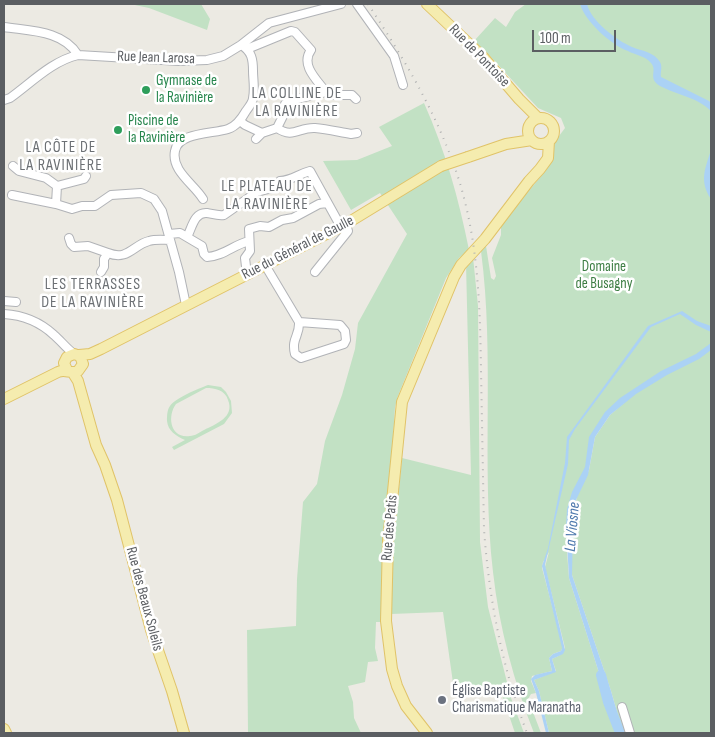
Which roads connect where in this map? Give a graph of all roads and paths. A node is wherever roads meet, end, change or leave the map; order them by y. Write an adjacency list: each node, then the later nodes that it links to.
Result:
1 (341, 4): 6 (street, Rue Jean Larosa)
2 (357, 4): 8 (street)
3 (427, 4): 4 (main road, Rue de Pontoise)
4 (437, 9): 16 (main road, Rue de Pontoise)
5 (4, 27): 7 (street)
6 (244, 47): 7 (street, Rue Jean Larosa); 9 (street); 12 (street)
7 (78, 55): 11 (street)
8 (403, 85)
9 (326, 92): 10 (street); 13 (street)
10 (356, 99)
11 (4, 100)
12 (240, 121): 14 (street); 22 (street)
13 (278, 128): 14 (street); 15 (street)
14 (262, 133): 17 (street)
15 (357, 133)
16 (536, 133): 25 (main road, Rue du Général de Gaulle, bridge); 46 (main road, Rue des Patis)
17 (256, 139)
18 (13, 166): 20 (street)
19 (86, 176): 20 (street)
20 (57, 186): 24 (street)
21 (12, 195): 24 (street)
22 (202, 199)
23 (327, 203): 25 (street); 27 (street); 29 (street)
24 (56, 204): 26 (street)
25 (344, 225): 31 (main road, Rue du Général de Gaulle); 33 (street)
26 (169, 237): 27 (street); 30 (street); 37 (street)
27 (188, 237): 29 (street)
28 (69, 238): 30 (street)
29 (249, 241): 34 (street)
30 (108, 253): 32 (street)
31 (265, 265): 34 (main road, Rue du Général de Gaulle); 39 (street)
32 (101, 272)
33 (315, 272)
34 (247, 275): 37 (main road, Rue du Général de Gaulle)
35 (4, 301): 36 (street)
36 (16, 302)
37 (186, 305): 40 (main road, Rue du Général de Gaulle)
38 (4, 314): 40 (street)
39 (299, 322): 39 (street)
40 (73, 363): 41 (main road, Rue du Général de Gaulle); 45 (main road, Rue des Beaux Soleils)
41 (4, 399)
42 (622, 706): 47 (street)
43 (4, 729): 44 (main road)
44 (6, 733)
45 (184, 733)
46 (427, 733)
47 (630, 733)

